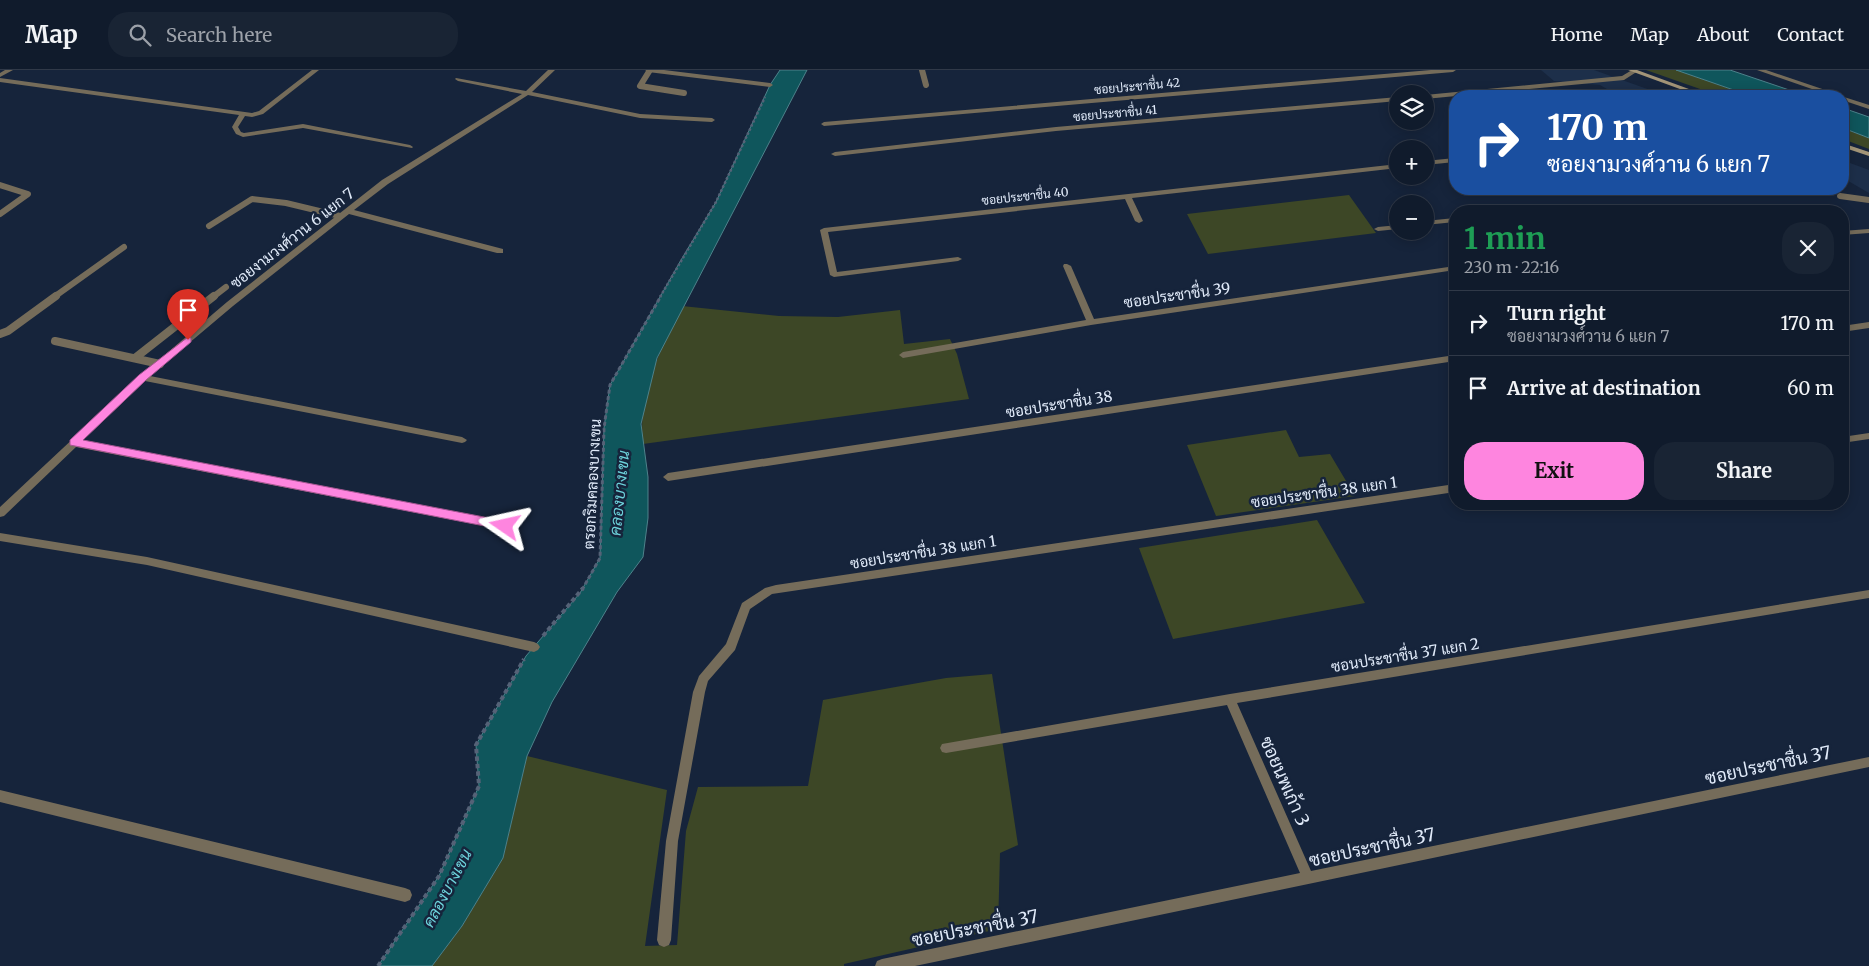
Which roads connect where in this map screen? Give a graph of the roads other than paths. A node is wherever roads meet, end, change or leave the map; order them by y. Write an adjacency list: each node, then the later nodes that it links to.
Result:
1 (10, 70): 11 (street)
2 (302, 70): 8 (street)
3 (552, 70): 20 (street, ซอยงามวงศ์วาน 6 แยก 7)
4 (649, 70): 10 (street); 19 (lane)
5 (922, 70): 15 (lane)
6 (1453, 70): 28 (street, ซอยประชาชื่น 42)
7 (1760, 70): 18 (street)
8 (315, 71): 26 (street)
9 (1633, 71): 16 (street); 17 (main road)
10 (682, 72): 14 (street)
11 (0, 75)
12 (458, 79): 20 (street)
13 (0, 80): 26 (street)
14 (770, 85)
15 (926, 85)
16 (1491, 90)
17 (1688, 90)
18 (1820, 90)
19 (684, 93)
20 (526, 94): 27 (street); 41 (street, ซอยงามวงศ์วาน 6 แยก 7)
21 (1449, 94): 22 (street)
22 (1434, 95)
23 (1389, 100): 31 (street, ซอยประชาชื่น 41)
24 (1849, 100): 25 (street)
25 (1869, 107)
26 (243, 114): 29 (street)
27 (712, 120)
28 (824, 124)
29 (410, 147)
30 (1849, 147): 32 (main road)
31 (835, 154)
32 (1869, 154)
33 (1449, 161): 34 (street)
34 (1434, 162)
35 (1389, 167): 37 (street, ซอยประชาชื่น 40)
36 (0, 185): 40 (lane)
37 (1127, 196): 42 (street); 52 (street, ซอยประชาชื่น 40)
38 (1840, 196): 39 (lane)
39 (1869, 200)
40 (0, 214)
41 (344, 214): 45 (lane); 51 (street); 64 (street, ซอยงามวงศ์วาน 6 แยก 7)
42 (1139, 221)
43 (1449, 221): 44 (street)
44 (1434, 223)
45 (209, 226)
46 (1389, 228): 47 (street)
47 (1378, 229)
48 (1869, 231): 49 (street)
49 (1849, 232)
50 (124, 248): 59 (lane)
51 (500, 251)
52 (958, 260)
53 (1066, 266): 56 (street)
54 (1449, 269): 56 (street, ซอยประชาชื่น 39)
55 (226, 287): 62 (lane)
56 (1091, 322): 61 (street, ซอยประชาชื่น 39)
57 (1869, 325): 58 (street)
58 (1849, 328)
59 (0, 334)
60 (55, 341): 62 (lane)
61 (903, 355)
62 (135, 358): 64 (lane)
63 (1449, 359): 70 (street, ซอยประชาชื่น 38)
64 (160, 364): 65 (street, ซอยงามวงศ์วาน 6 แยก 7)
65 (143, 378): 68 (street); 69 (street, ซอยงามวงศ์วาน 6 แยก 7)
66 (1869, 436): 67 (street)
67 (1849, 439)
68 (462, 440)
69 (74, 443): 72 (street, ซอยงามวงศ์วาน 6 แยก 7); 73 (street)
70 (668, 477)
71 (1449, 489): 83 (street, ซอยประชาชื่น 38 แยก 1)
72 (0, 512)
73 (505, 526)
74 (0, 537): 76 (street)
75 (1869, 594): 77 (street, ซอนประชาชื่น 37 แยก 2)
76 (534, 647)
77 (1230, 699): 78 (street, ซอนประชาชื่น 37 แยก 2); 81 (street, ซอยนพเก้า 3)
78 (946, 748)
79 (1869, 762): 81 (street, ซอยประชาชื่น 37)
80 (0, 796): 82 (street)
81 (1308, 878): 84 (street, ซอยประชาชื่น 37)
82 (405, 895)
83 (664, 940)
84 (882, 966)

